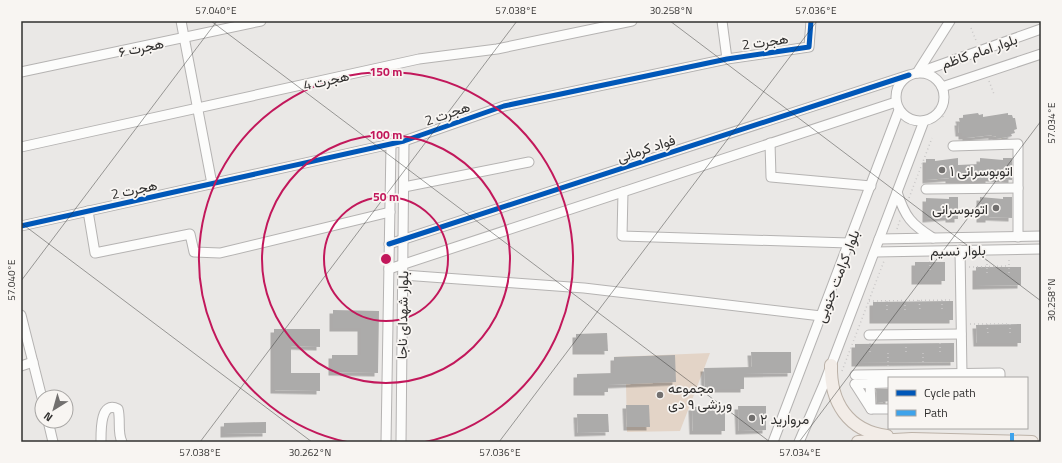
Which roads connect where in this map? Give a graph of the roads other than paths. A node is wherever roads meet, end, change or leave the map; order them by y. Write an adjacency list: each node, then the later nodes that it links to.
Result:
1 (181, 21): 8 (street)
2 (261, 21): 8 (street, هجرت ۶)
3 (632, 21): 15 (street, هجرت 4)
4 (722, 21): 10 (street)
5 (811, 21): 10 (street, هجرت 2)
6 (950, 21): 12 (street)
7 (1041, 29): 12 (street, بلوار امام کاظم)
8 (184, 38): 11 (street, هجرت ۶); 15 (street)
9 (1041, 54): 13 (street, بلوار امام کاظم)
10 (727, 59): 17 (street, هجرت 2)
11 (21, 72)
12 (913, 74): 13 (street); 14 (street); 38 (street, فواد کرمانی)
13 (942, 87): 16 (street)
14 (898, 106): 16 (street); 18 (street); 24 (street, بلوار کرامت جنوبی)
15 (198, 109): 21 (street, هجرت 4); 23 (street)
16 (924, 121): 29 (street, بلوار کرامت جنوبی)
17 (404, 141): 19 (street, هجرت 2); 25 (street, بلوار شهدای ناجا)
18 (770, 143): 24 (street); 28 (street)
19 (391, 144): 23 (street, هجرت 2); 31 (street, بلوار شهدای ناجا)
20 (953, 146): 26 (street)
21 (21, 147)
22 (529, 162): 25 (street)
23 (212, 184): 30 (street, هجرت 2)
24 (871, 186): 39 (street, بلوار کرامت جنوبی)
25 (404, 187): 38 (street, بلوار شهدای ناجا)
26 (1018, 188): 27 (street); 34 (street)
27 (926, 189)
28 (623, 192): 39 (street); 45 (street)
29 (897, 192): 36 (street); 37 (street, بلوار کرامت جنوبی)
30 (88, 211): 31 (street); 32 (street, هجرت 2)
31 (390, 212): 40 (street, بلوار شهدای ناجا)
32 (21, 226)
33 (1041, 236): 34 (street, بلوار نسیم)
34 (1018, 237): 36 (street, بلوار نسیم)
35 (917, 238): 36 (street, بلوار نسیم); 37 (street, بلوار نسیم); 43 (street)
36 (933, 238)
37 (880, 239): 44 (street, بلوار کرامت جنوبی)
38 (403, 240): 40 (street, فواد کرمانی); 45 (street, بلوار شهدای ناجا)
39 (849, 243): 49 (street, بلوار کرامت جنوبی)
40 (389, 244): 46 (street, بلوار شهدای ناجا)
41 (1041, 249): 42 (street, بلوار نسیم)
42 (960, 250): 43 (street, بلوار نسیم); 50 (street)
43 (918, 251): 44 (street, بلوار نسیم)
44 (875, 252): 54 (street, بلوار کرامت جنوبی)
45 (403, 264): 46 (street); 47 (street, بلوار شهدای ناجا)
46 (389, 269): 72 (street, بلوار شهدای ناجا)
47 (403, 275): 49 (street); 73 (street, بلوار شهدای ناجا)
48 (21, 315): 52 (street)
49 (821, 316): 74 (street, بلوار کرامت جنوبی)
50 (961, 334): 51 (street); 56 (street)
51 (869, 335)
52 (25, 345): 53 (street)
53 (33, 362): 55 (street); 64 (street)
54 (831, 365): 68 (main road); 75 (street, بلوار کرامت جنوبی)
55 (21, 366)
56 (962, 374): 58 (street); 59 (street)
57 (855, 375): 61 (street)
58 (973, 376): 60 (street)
59 (903, 377)
60 (1000, 377)
61 (888, 379)
62 (888, 379): 63 (street)
63 (870, 383): 65 (street); 65 (street)
64 (40, 389)
65 (871, 409): 66 (street)
66 (888, 409)
67 (50, 429): 69 (street)
68 (912, 439): 76 (main road); 77 (main road)
69 (53, 442)
70 (101, 442): 71 (street)
71 (122, 442)
72 (386, 442)
73 (401, 442)
74 (773, 442)
75 (799, 442)
76 (858, 442)
77 (1032, 442)

